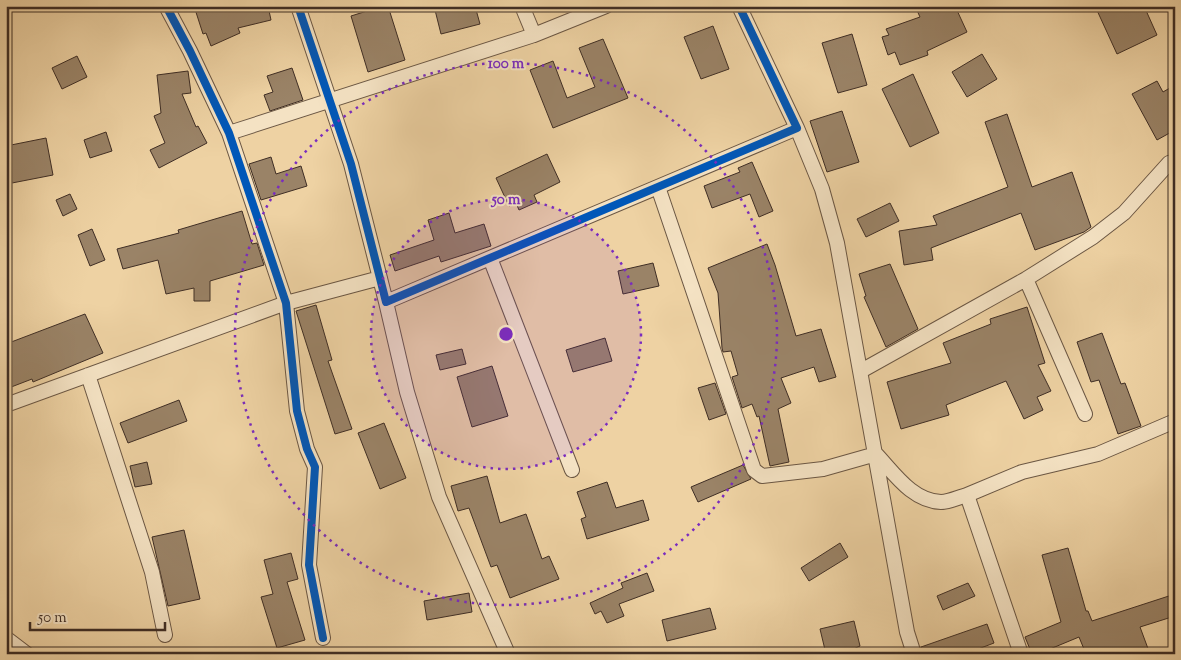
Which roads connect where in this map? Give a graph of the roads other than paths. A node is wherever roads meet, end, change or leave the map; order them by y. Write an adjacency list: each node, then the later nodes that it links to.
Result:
1 (166, 6): 9 (street)
2 (298, 6): 7 (street)
3 (522, 6): 6 (street)
4 (606, 6): 6 (street)
5 (739, 6): 8 (street)
6 (534, 35): 7 (street)
7 (328, 100): 9 (street); 13 (street)
8 (797, 128): 11 (street); 17 (street)
9 (229, 133): 16 (street)
10 (1175, 161): 14 (street)
11 (658, 187): 12 (street); 22 (street)
12 (490, 258): 15 (street); 23 (street)
13 (380, 278): 15 (street); 16 (street)
14 (1026, 279): 17 (street); 20 (street)
15 (386, 302): 29 (street)
16 (286, 303): 18 (street); 27 (street)
17 (861, 371): 22 (street)
18 (88, 375): 19 (street); 25 (street)
19 (6, 405)
20 (1084, 414)
21 (1175, 421): 24 (street)
22 (876, 454): 24 (street); 30 (street)
23 (572, 470)
24 (967, 495): 31 (street)
25 (165, 635)
26 (6, 638): 28 (street)
27 (324, 638)
28 (27, 654)
29 (508, 654)
30 (914, 654)
31 (1021, 654)

